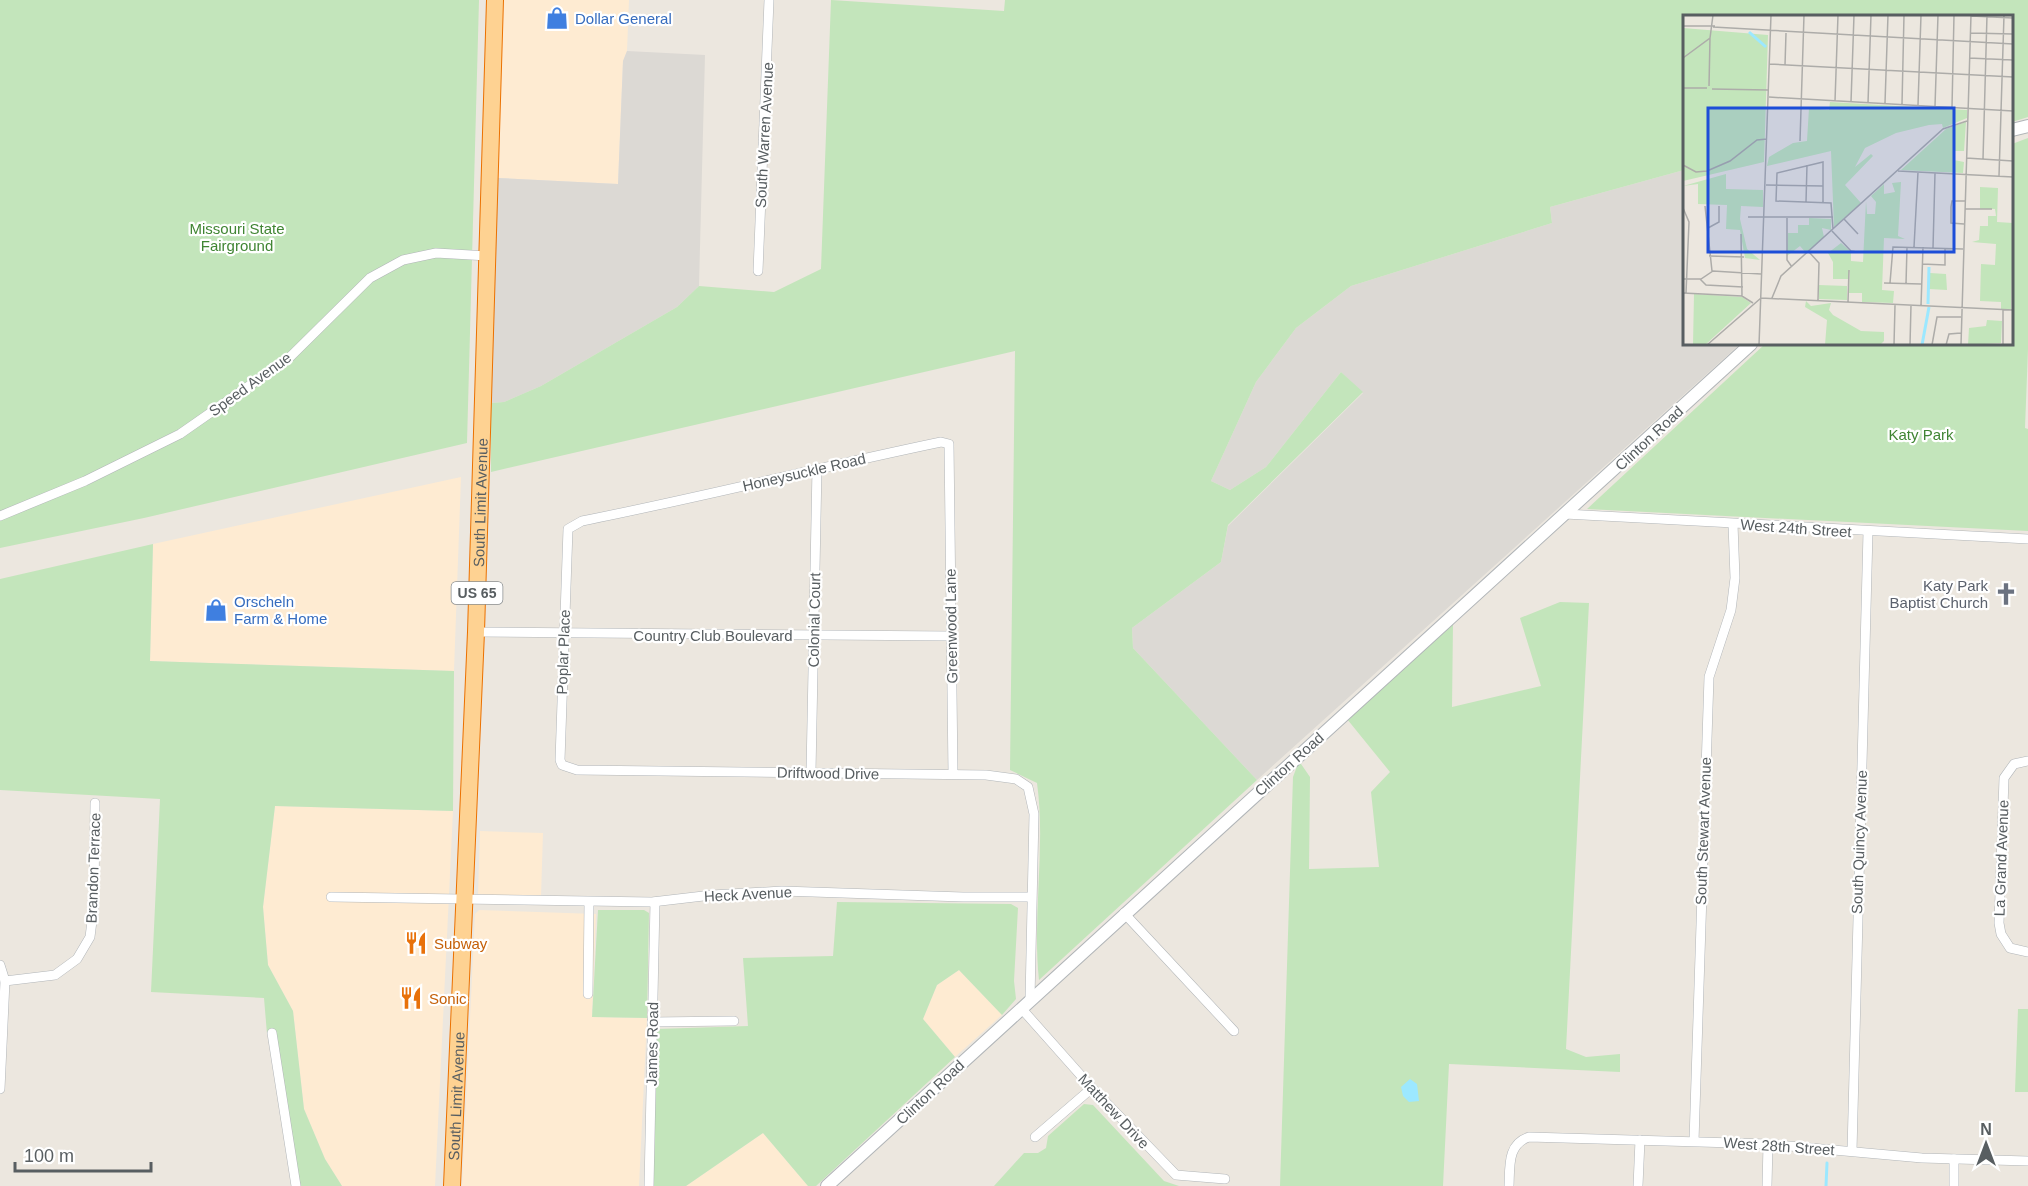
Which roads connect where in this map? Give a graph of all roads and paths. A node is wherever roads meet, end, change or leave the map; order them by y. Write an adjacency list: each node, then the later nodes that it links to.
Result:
1 (495, 0): 5 (highway, South Limit Avenue / US 65)
2 (769, 0): 6 (street, South Warren Avenue)
3 (2028, 126): 4 (street)
4 (2013, 130)
5 (488, 256): 12 (street, Speed Avenue); 16 (highway, South Limit Avenue / US 65)
6 (758, 270)
7 (1750, 345): 11 (street, Clinton Road)
8 (817, 468): 9 (street, Honeysuckle Road); 10 (street, Honeysuckle Road); 18 (street, Colonial Court)
9 (950, 479): 19 (street, Greenwood Lane)
10 (624, 512): 17 (street, Poplar Place)
11 (1565, 514): 13 (street, West 24th Street); 30 (street, Clinton Road)
12 (0, 516)
13 (1733, 524): 14 (street, West 24th Street); 44 (street, South Stewart Avenue)
14 (1868, 532): 15 (street, West 24th Street); 46 (street, South Quincy Avenue)
15 (2028, 539)
16 (476, 632): 17 (street, Country Club Boulevard); 27 (highway, South Limit Avenue / US 65)
17 (564, 634): 18 (street, Country Club Boulevard); 21 (street, Poplar Place)
18 (814, 636): 19 (street, Country Club Boulevard); 22 (street, Colonial Court)
19 (951, 636): 23 (street, Greenwood Lane)
20 (2028, 761): 31 (street, La Grand Avenue)
21 (632, 771): 22 (street, Driftwood Drive)
22 (811, 772): 23 (street, Driftwood Drive)
23 (953, 774): 26 (street, Driftwood Drive)
24 (95, 803): 33 (street, Brandon Terrace)
25 (331, 897): 27 (street, Heck Avenue)
26 (1031, 897): 28 (street, Heck Avenue); 35 (street)
27 (464, 901): 29 (street, Heck Avenue); 52 (highway, South Limit Avenue / US 65)
28 (655, 902): 29 (street, Heck Avenue); 37 (street, James Road)
29 (590, 903): 34 (street)
30 (1124, 913): 35 (street, Clinton Road); 38 (street)
31 (2028, 952)
32 (0, 965): 33 (street)
33 (5, 981): 41 (street)
34 (588, 994)
35 (1025, 1004): 40 (street, Matthew Drive); 50 (street, Clinton Road)
36 (734, 1021): 37 (street)
37 (652, 1022): 53 (street, James Road)
38 (1234, 1031)
39 (272, 1033): 51 (street)
40 (1092, 1088): 42 (street); 49 (street, Matthew Drive)
41 (0, 1089)
42 (1035, 1137)
43 (1640, 1140): 44 (street, West 28th Street); 54 (street, West 28th Street); 55 (street)
44 (1694, 1142): 45 (street, West 28th Street)
45 (1768, 1144): 46 (street, West 28th Street); 56 (street)
46 (1852, 1151): 47 (street, West 28th Street)
47 (1954, 1159): 48 (street, West 28th Street); 57 (street)
48 (2028, 1161)
49 (1225, 1179)
50 (834, 1184)
51 (296, 1186)
52 (452, 1186)
53 (649, 1186)
54 (1509, 1186)
55 (1638, 1186)
56 (1767, 1186)
57 (1954, 1186)

